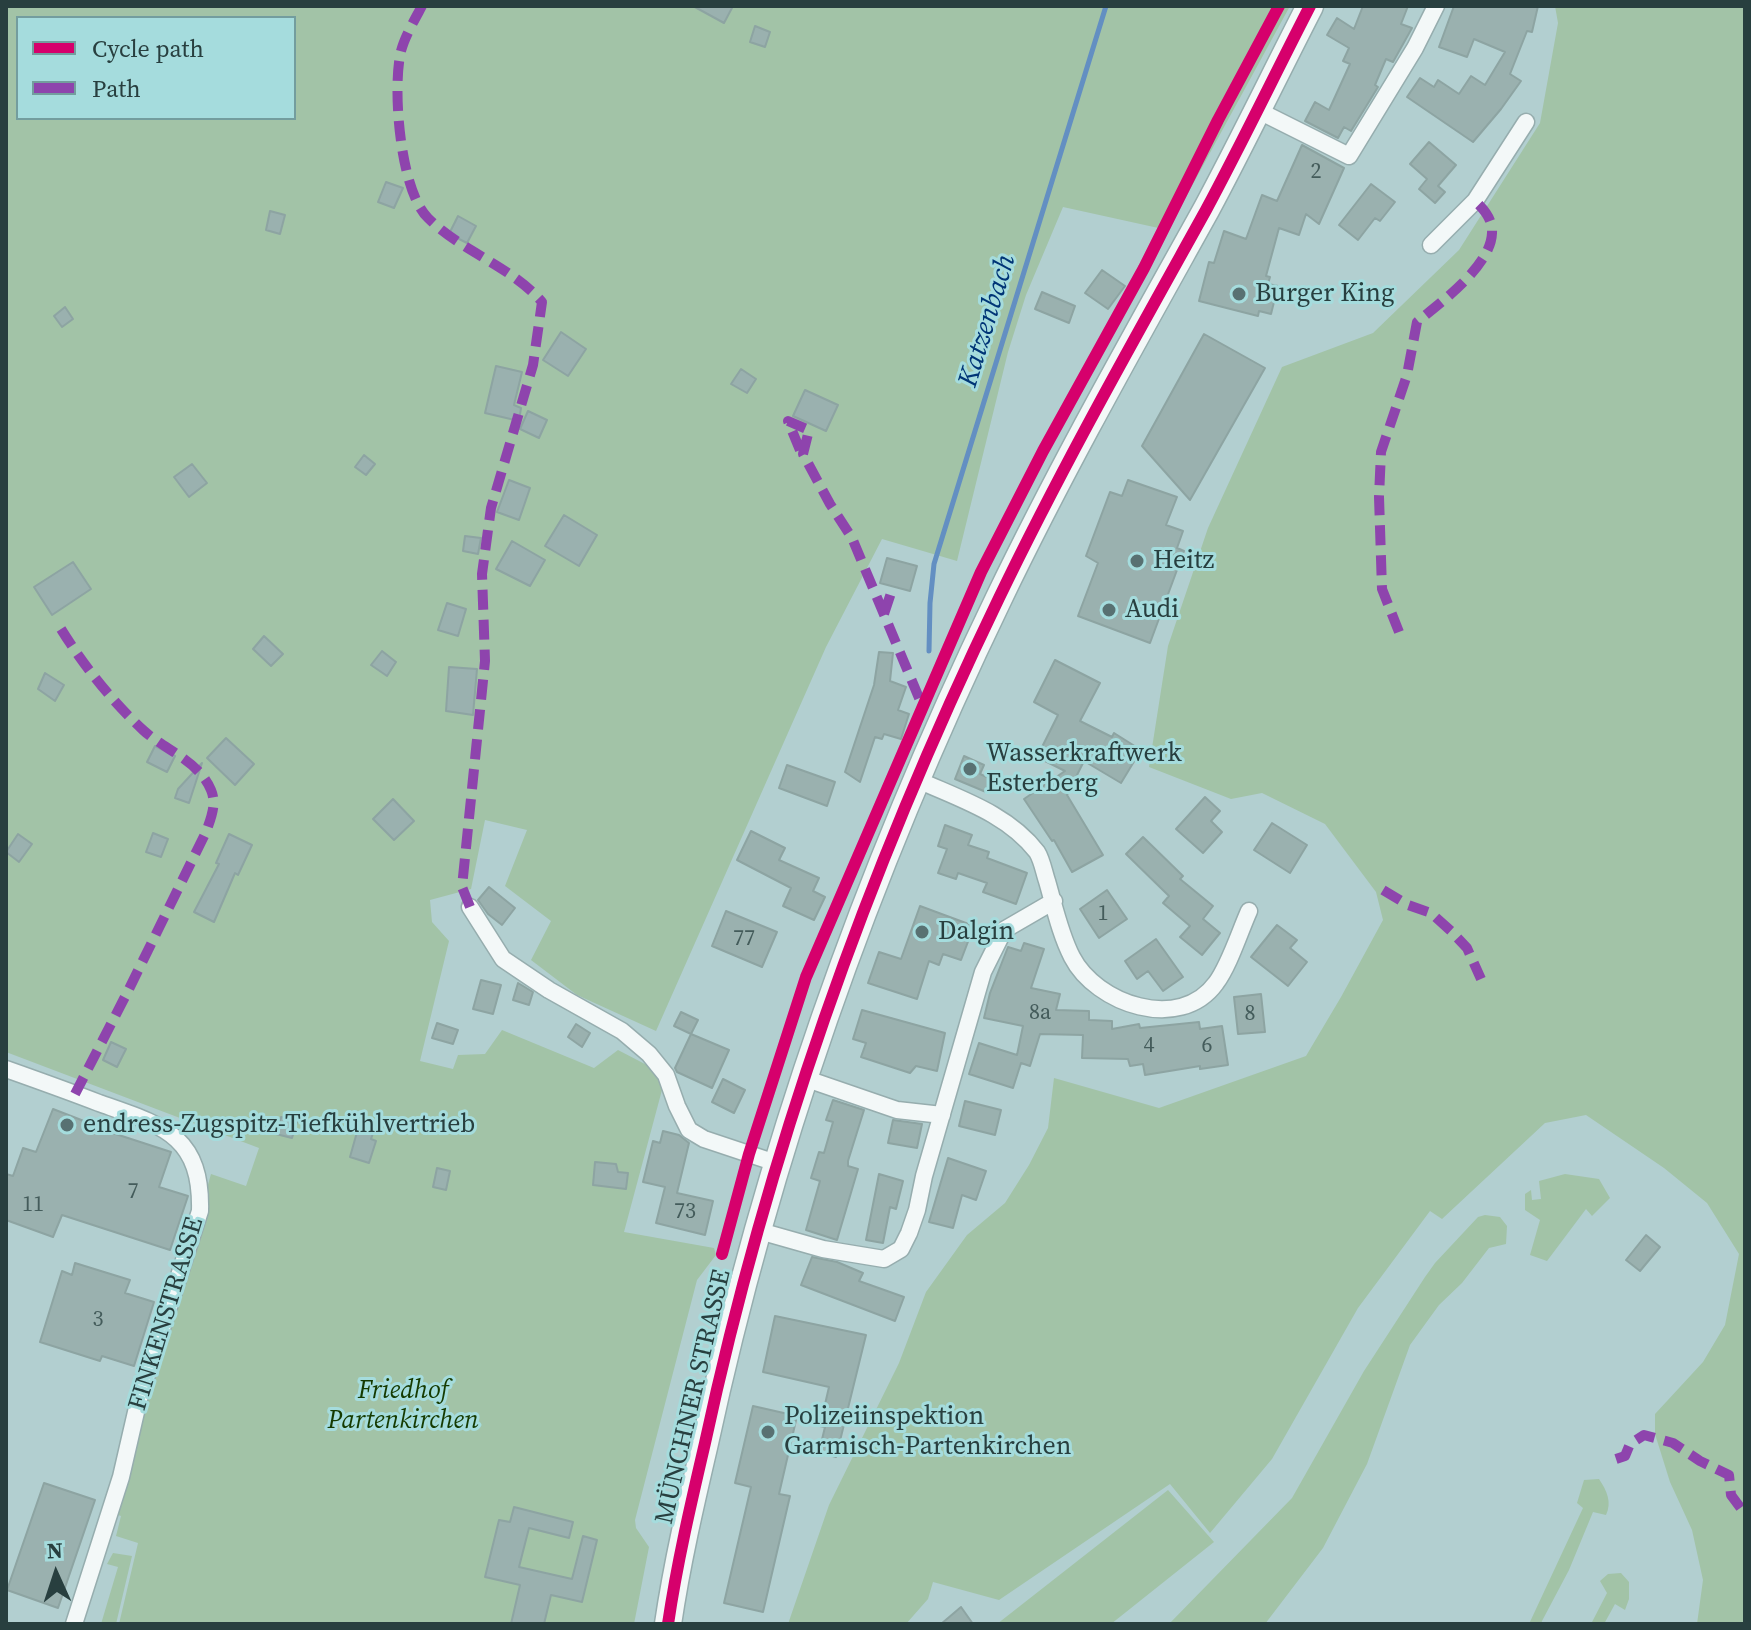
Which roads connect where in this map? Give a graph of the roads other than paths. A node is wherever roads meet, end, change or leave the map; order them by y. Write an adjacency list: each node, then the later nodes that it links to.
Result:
1 (1310, 6): 3 (main road, MÜNCHNER STRASSE)
2 (1436, 6): 3 (street)
3 (1257, 110): 6 (main road, MÜNCHNER STRASSE)
4 (1526, 122): 5 (street)
5 (1431, 245)
6 (918, 780): 7 (street); 11 (main road, MÜNCHNER STRASSE)
7 (1054, 901): 9 (street); 12 (street)
8 (470, 907): 13 (street)
9 (1249, 911)
10 (6, 1069): 15 (street, FINKENSTRASSE)
11 (804, 1078): 12 (street); 13 (main road, MÜNCHNER STRASSE)
12 (942, 1115): 14 (street)
13 (776, 1163): 14 (main road, MÜNCHNER STRASSE)
14 (756, 1230): 16 (main road, MÜNCHNER STRASSE)
15 (74, 1624)
16 (668, 1624)

